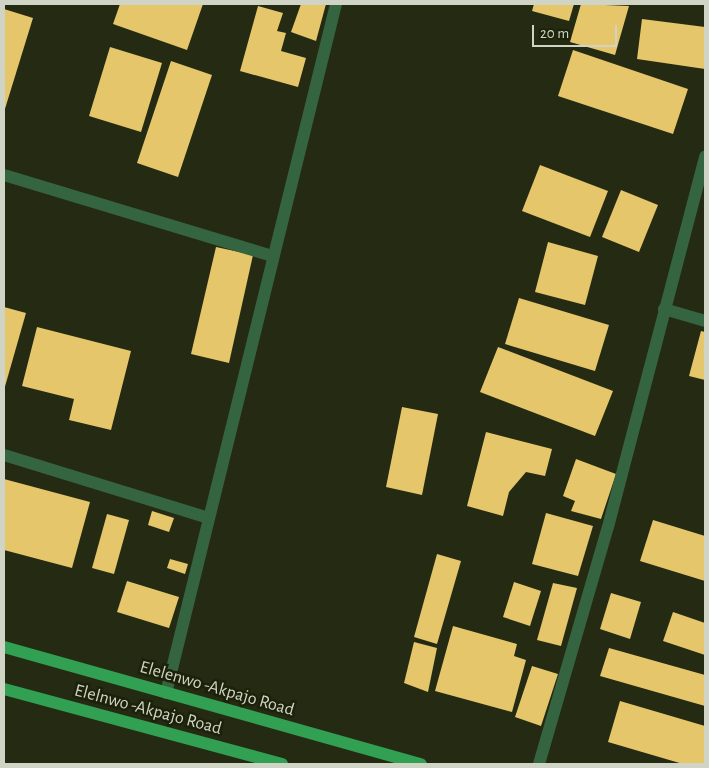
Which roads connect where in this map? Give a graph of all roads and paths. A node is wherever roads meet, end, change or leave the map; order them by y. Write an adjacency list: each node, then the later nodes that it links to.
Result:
1 (336, 4): 4 (street)
2 (705, 156): 5 (street)
3 (4, 175): 4 (street)
4 (273, 256): 8 (street)
5 (664, 308): 6 (street); 14 (street)
6 (705, 321)
7 (4, 455): 8 (street)
8 (209, 518): 11 (street)
9 (4, 647): 11 (main road, Elelenwo -Akpajo Road)
10 (4, 689): 12 (main road, Elelnwo -Akpajo Road)
11 (166, 693): 13 (main road, Elelenwo -Akpajo Road)
12 (282, 764)
13 (421, 764)
14 (539, 764)

